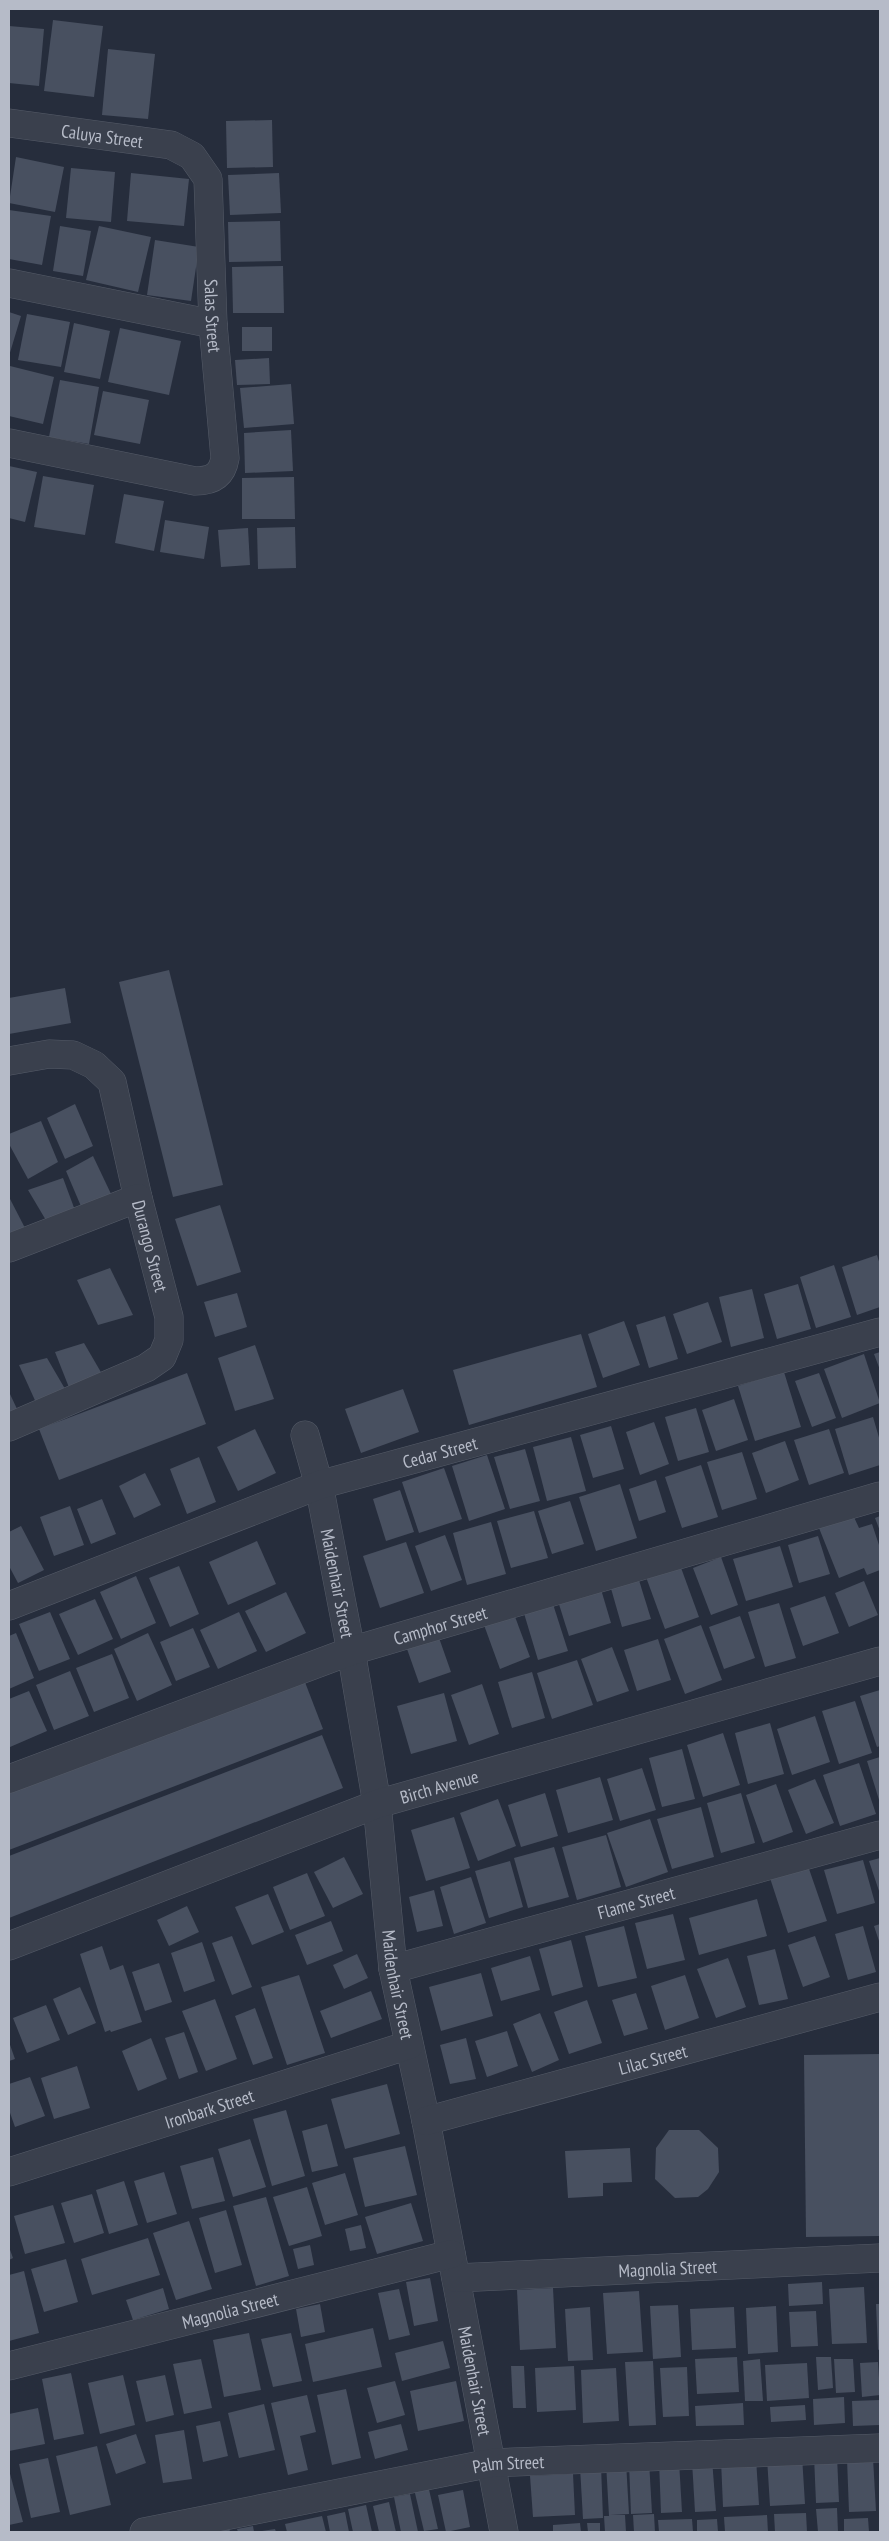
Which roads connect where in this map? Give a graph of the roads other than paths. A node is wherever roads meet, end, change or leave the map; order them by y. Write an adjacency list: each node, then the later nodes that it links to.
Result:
1 (9, 123): 2 (street, Caluya Street)
2 (192, 156): 4 (street, Salas Street)
3 (9, 283): 4 (street)
4 (213, 324): 5 (street, Salas Street)
5 (9, 443)
6 (9, 1061): 7 (street, Durango Street)
7 (138, 1198): 8 (street); 10 (street, Durango Street)
8 (9, 1248)
9 (880, 1332): 12 (street, Cedar Street)
10 (9, 1427)
11 (305, 1435): 12 (street, Maidenhair Street)
12 (319, 1485): 14 (street, Cedar Street); 15 (street, Maidenhair Street)
13 (880, 1496): 15 (street, Camphor Street)
14 (9, 1606)
15 (351, 1651): 17 (street, Camphor Street); 18 (street, Maidenhair Street)
16 (880, 1661): 18 (street, Birch Avenue)
17 (9, 1780)
18 (377, 1804): 20 (street, Birch Avenue); 21 (street, Maidenhair Street)
19 (880, 1835): 21 (street, Flame Street)
20 (9, 1946)
21 (393, 1969): 23 (street, Maidenhair Street)
22 (880, 1997): 24 (street, Lilac Street)
23 (409, 2045): 24 (street, Maidenhair Street); 25 (street, Ironbark Street)
24 (426, 2121): 27 (street, Maidenhair Street)
25 (9, 2172)
26 (880, 2258): 27 (street, Magnolia Street)
27 (453, 2266): 28 (street, Magnolia Street); 30 (street, Maidenhair Street)
28 (9, 2366)
29 (880, 2448): 30 (street, Palm Street)
30 (491, 2463): 31 (street, Palm Street); 32 (street, Maidenhair Street)
31 (144, 2532)
32 (504, 2532)

